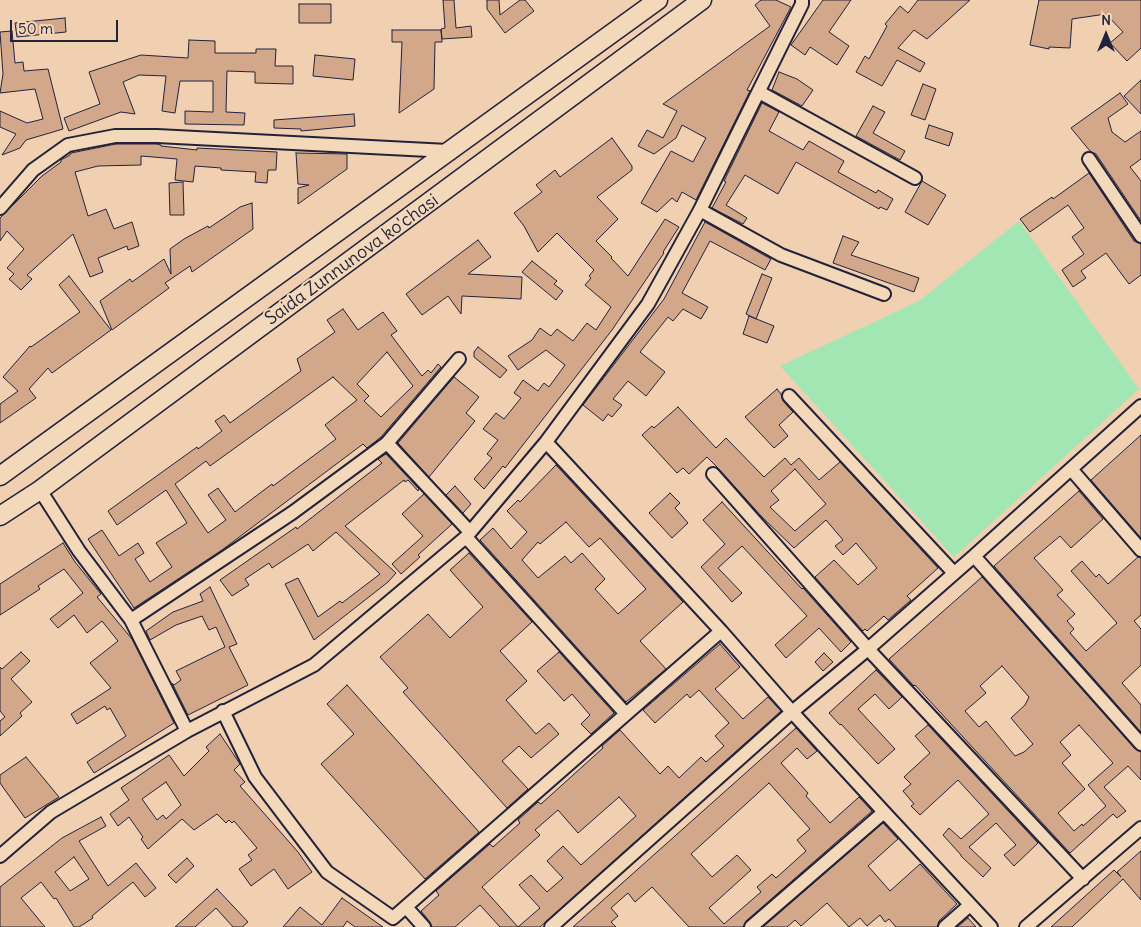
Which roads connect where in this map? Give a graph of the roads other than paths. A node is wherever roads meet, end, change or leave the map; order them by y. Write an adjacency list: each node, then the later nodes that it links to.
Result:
1 (658, 0): 4 (main road, Saida Zunnunova ko'chasi)
2 (702, 0): 5 (main road, Saida Zunnunova ko'chasi)
3 (802, 0): 6 (street)
4 (606, 39): 5 (main road); 7 (main road, Saida Zunnunova ko'chasi)
5 (622, 61): 22 (main road, Saida Zunnunova ko'chasi)
6 (759, 92): 9 (street); 11 (street)
7 (448, 151): 10 (street); 20 (main road, Saida Zunnunova ko'chasi)
8 (1088, 159): 12 (street)
9 (915, 178)
10 (0, 208)
11 (700, 210): 13 (street); 18 (street)
12 (1141, 236)
13 (884, 294)
14 (459, 359): 17 (street)
15 (789, 396): 27 (street)
16 (1141, 406): 19 (street)
17 (387, 442): 24 (street); 28 (street)
18 (546, 442): 24 (street); 29 (street)
19 (1071, 470): 25 (street); 26 (street)
20 (2, 472)
21 (713, 474): 30 (street)
22 (40, 490): 23 (main road, Saida Zunnunova ko'chasi); 28 (street)
23 (0, 516)
24 (468, 535): 31 (street); 33 (street)
25 (1141, 550)
26 (974, 556): 27 (street); 35 (street)
27 (954, 574): 30 (street)
28 (132, 620): 34 (street)
29 (721, 631): 32 (street); 33 (street)
30 (868, 649): 32 (street); 39 (street)
31 (223, 711): 34 (street); 42 (street)
32 (792, 712): 36 (street); 44 (street)
33 (626, 714): 41 (street)
34 (188, 731): 38 (street)
35 (1141, 744)
36 (884, 812): 40 (street); 45 (street)
37 (1141, 828): 39 (street)
38 (0, 856)
39 (1082, 879): 48 (street)
40 (970, 905): 46 (street); 47 (street)
41 (406, 907): 42 (street); 43 (street)
42 (390, 922)
43 (424, 927)
44 (551, 927)
45 (751, 927)
46 (945, 927)
47 (991, 927)
48 (1026, 927)

